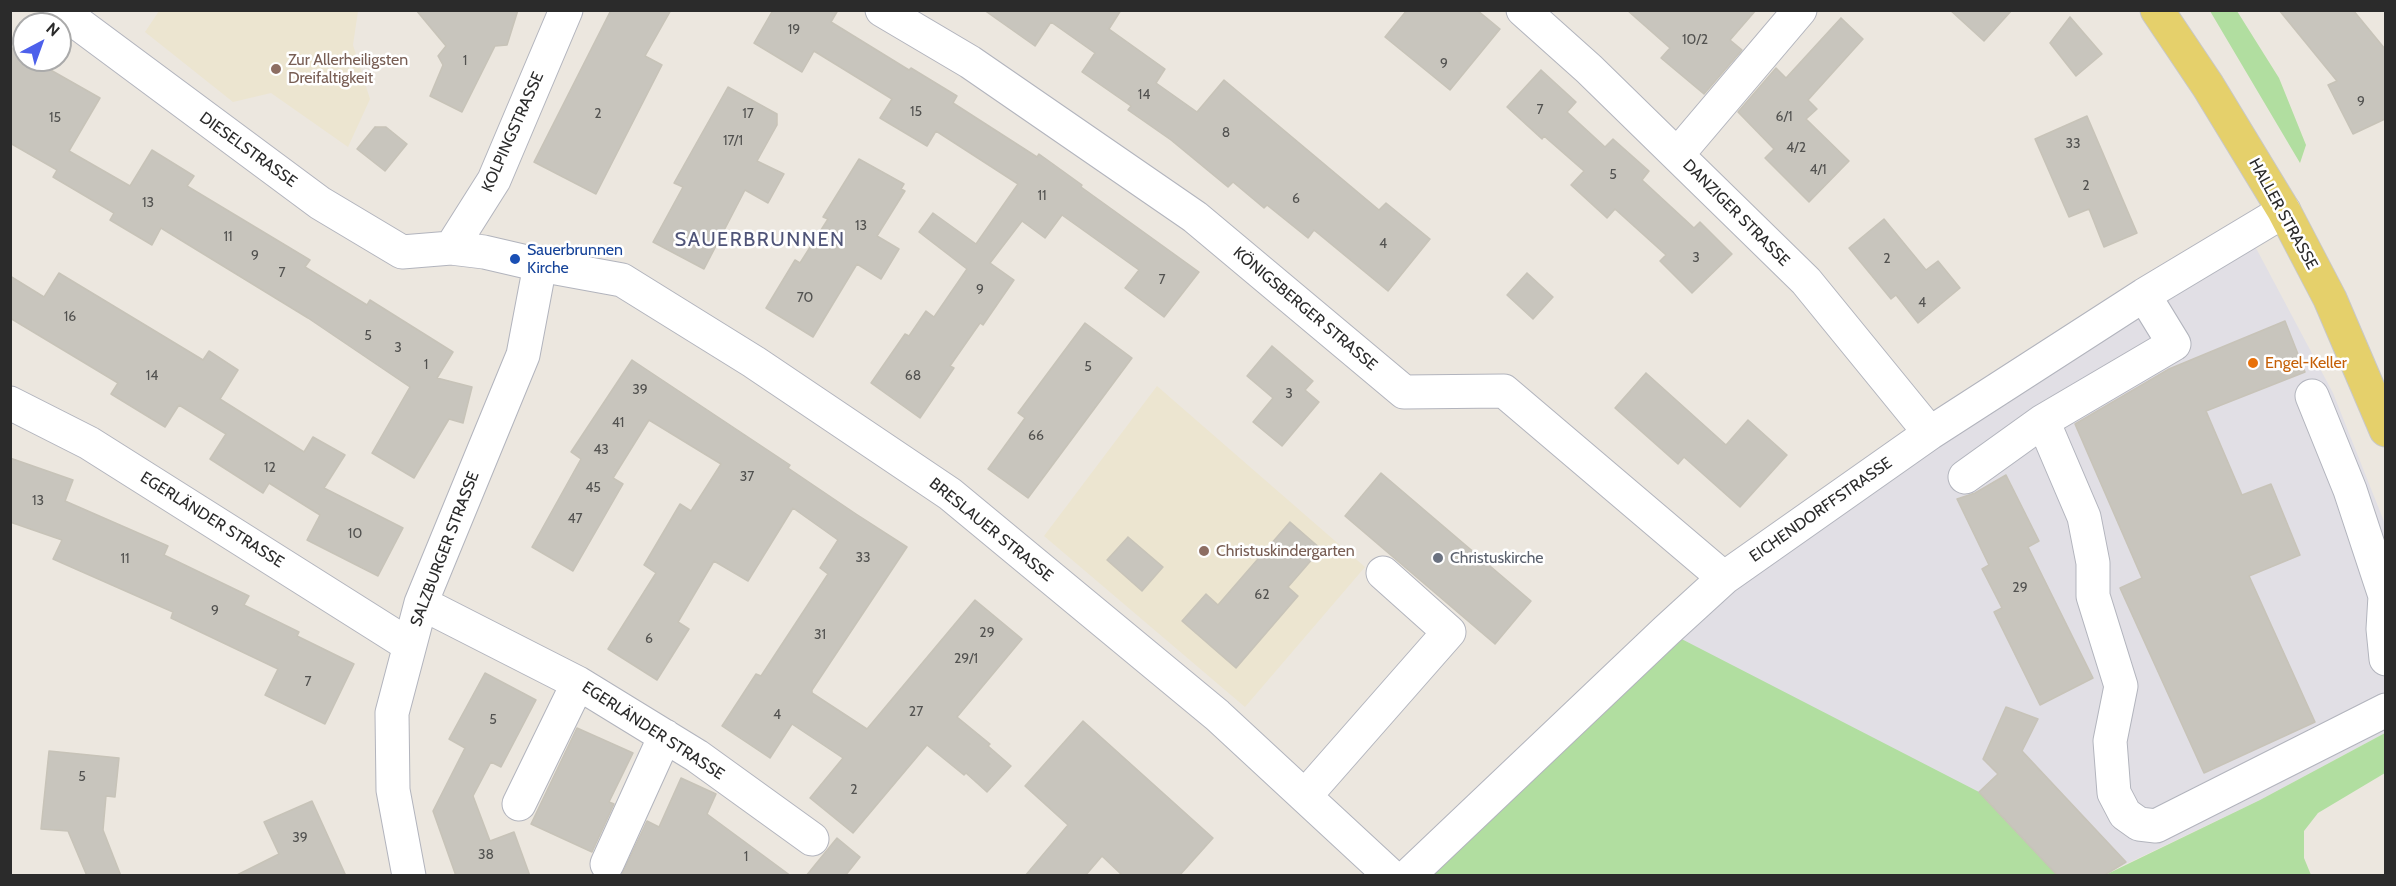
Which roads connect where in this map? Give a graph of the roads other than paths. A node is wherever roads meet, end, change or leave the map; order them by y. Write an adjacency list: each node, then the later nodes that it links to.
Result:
1 (60, 10): 9 (street, DIESELSTRASSE)
2 (566, 10): 9 (street, KOLPINGSTRASSE)
3 (882, 10): 19 (street, KÖNIGSBERGER STRASSE)
4 (1523, 10): 7 (street, DANZIGER STRASSE)
5 (1800, 10): 7 (street)
6 (2157, 10): 8 (main road, HALLER STRASSE)
7 (1677, 155): 16 (street, DANZIGER STRASSE)
8 (2284, 211): 11 (street, EICHENDORFFSTRASSE); 15 (main road, HALLER STRASSE)
9 (451, 248): 10 (street, DIESELSTRASSE)
10 (540, 265): 20 (street, SALZBURGER STRASSE); 26 (street, BRESLAUER STRASSE)
11 (2144, 295): 14 (street); 16 (street, EICHENDORFFSTRASSE)
12 (2312, 396): 22 (street)
13 (10, 402): 21 (street, EGERLÄNDER STRASSE)
14 (2043, 421): 17 (street); 24 (street)
15 (2385, 430)
16 (1930, 433): 19 (street, EICHENDORFFSTRASSE)
17 (1965, 477)
18 (1383, 573): 26 (street)
19 (1724, 578): 32 (street, EICHENDORFFSTRASSE)
20 (421, 603): 21 (street, SALZBURGER STRASSE); 23 (street, EGERLÄNDER STRASSE)
21 (409, 645): 30 (street, SALZBURGER STRASSE)
22 (2385, 659)
23 (578, 683): 25 (street, EGERLÄNDER STRASSE); 27 (street)
24 (2385, 710)
25 (665, 736): 28 (street, EGERLÄNDER STRASSE); 29 (street)
26 (1305, 796): 31 (street, BRESLAUER STRASSE)
27 (519, 804)
28 (812, 839)
29 (607, 864)
30 (409, 876)
31 (1391, 876)
32 (1408, 876)

